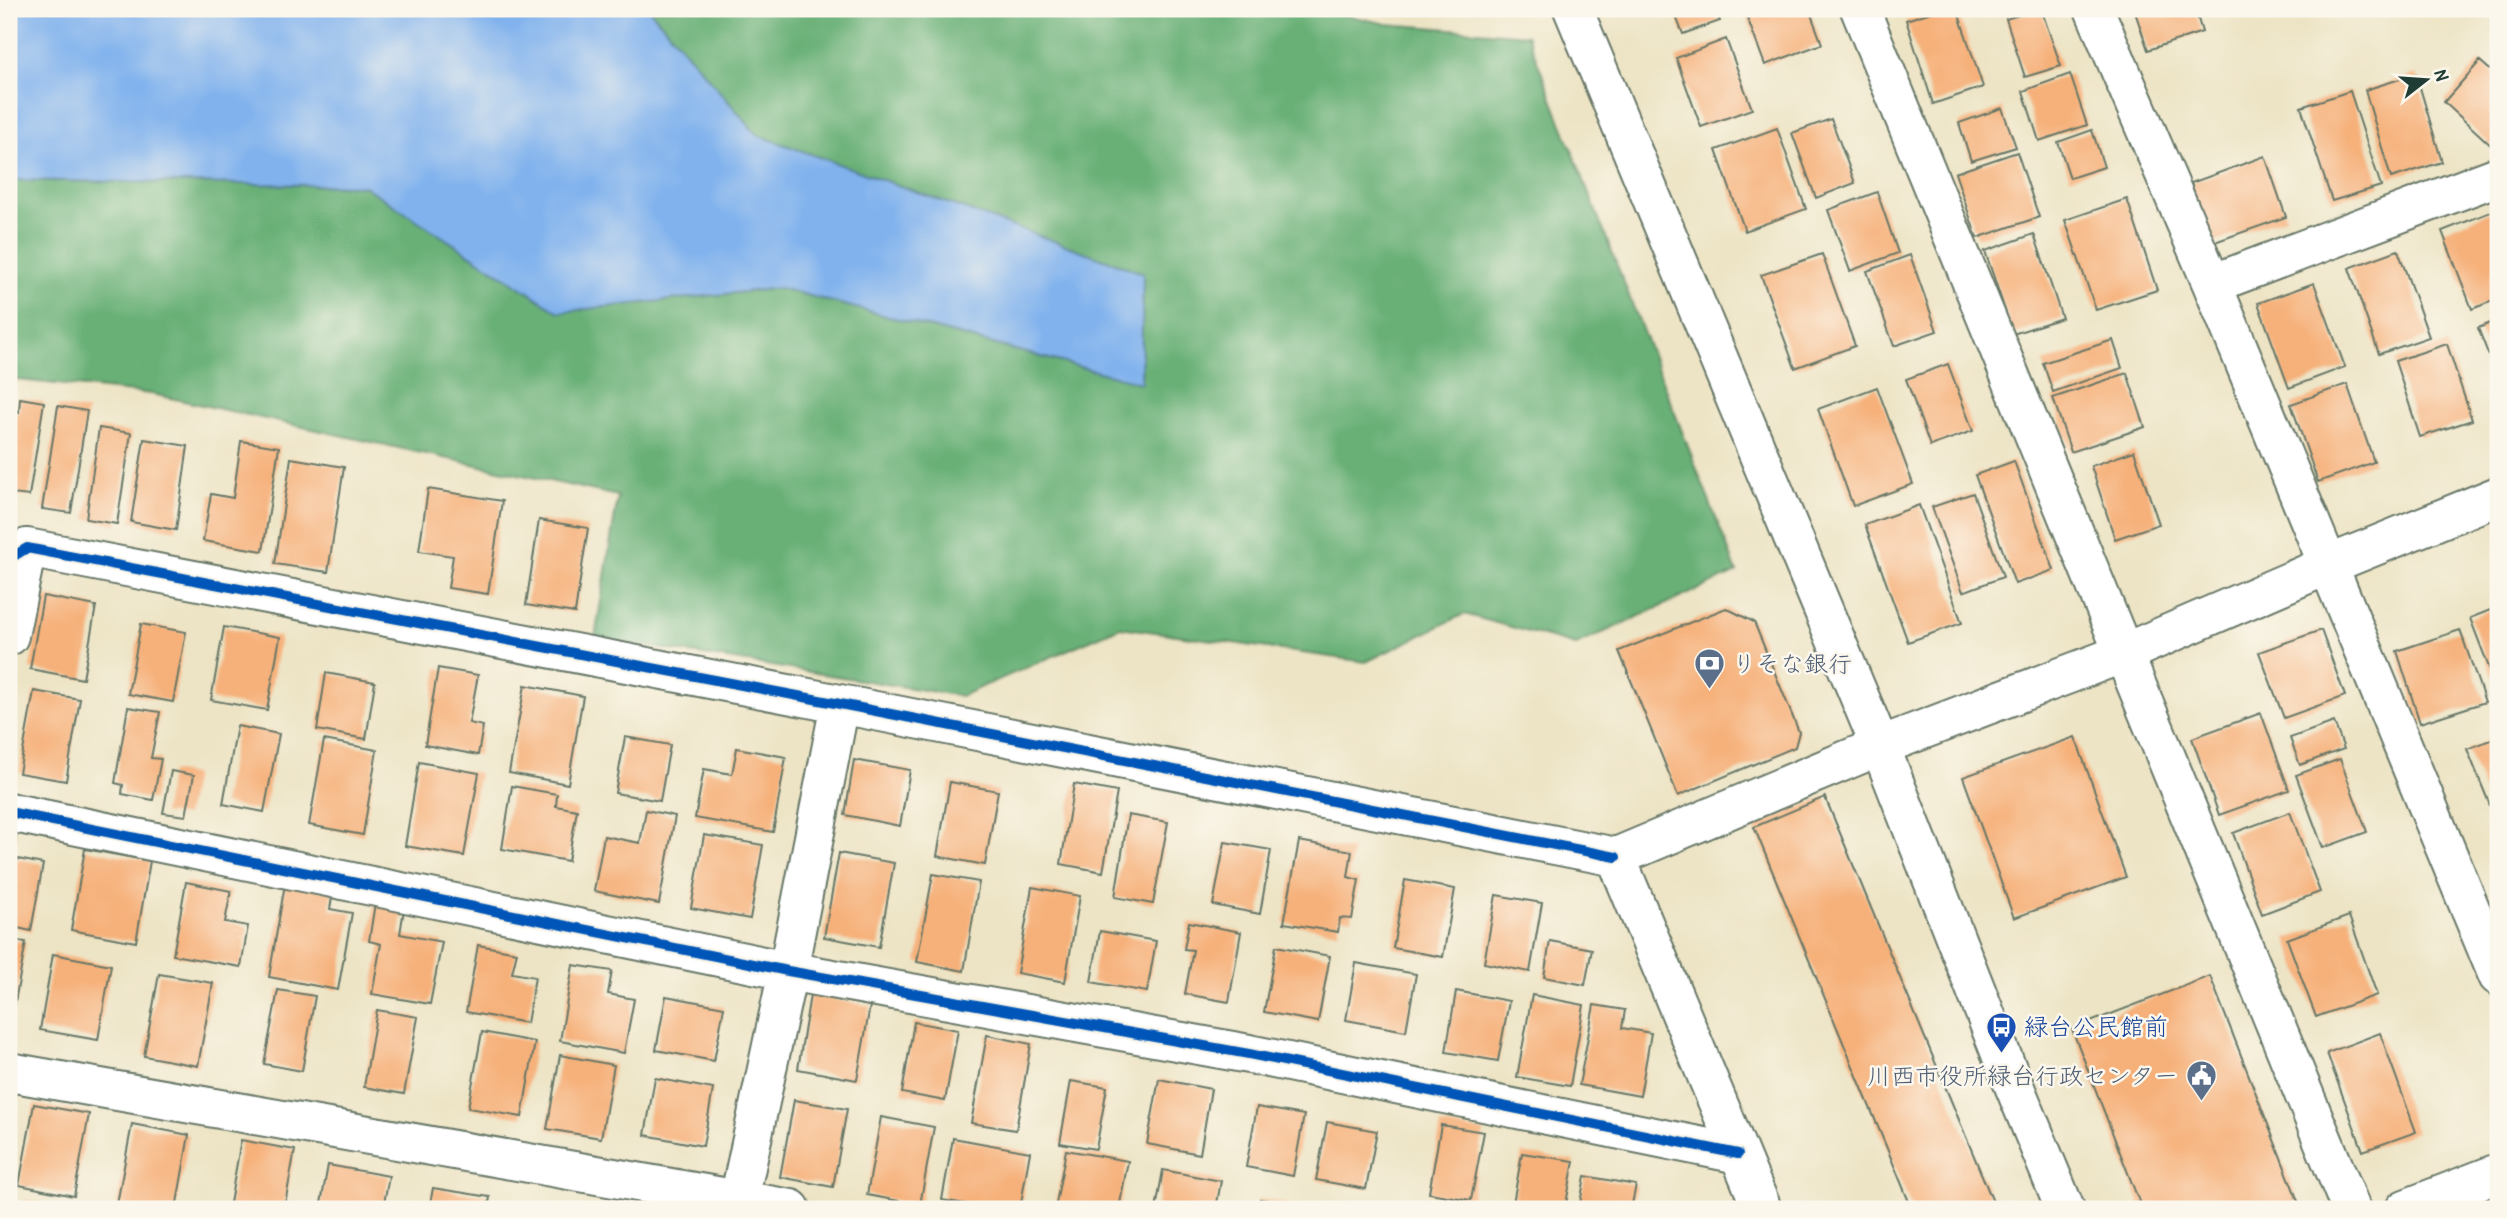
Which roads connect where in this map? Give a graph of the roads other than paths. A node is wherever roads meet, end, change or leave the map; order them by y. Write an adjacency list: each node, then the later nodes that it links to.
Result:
1 (1573, 9): 12 (street)
2 (1860, 9): 10 (street)
3 (2094, 9): 5 (street)
4 (2498, 176): 5 (street)
5 (2212, 284): 8 (street)
6 (2498, 496): 8 (street)
7 (18, 554): 9 (street); 11 (street)
8 (2328, 565): 10 (street); 16 (street)
9 (9, 636)
10 (2124, 653): 12 (street); 24 (street)
11 (840, 704): 14 (street); 15 (street)
12 (1881, 746): 14 (street); 23 (street)
13 (9, 813): 15 (street)
14 (1615, 857): 18 (street)
15 (788, 971): 18 (street); 20 (street)
16 (2498, 976)
17 (9, 1072): 20 (street)
18 (1738, 1154): 22 (street)
19 (2498, 1173): 25 (street)
20 (738, 1204): 21 (street)
21 (791, 1209)
22 (1762, 1209)
23 (2065, 1209)
24 (2351, 1209)
25 (2405, 1209)

